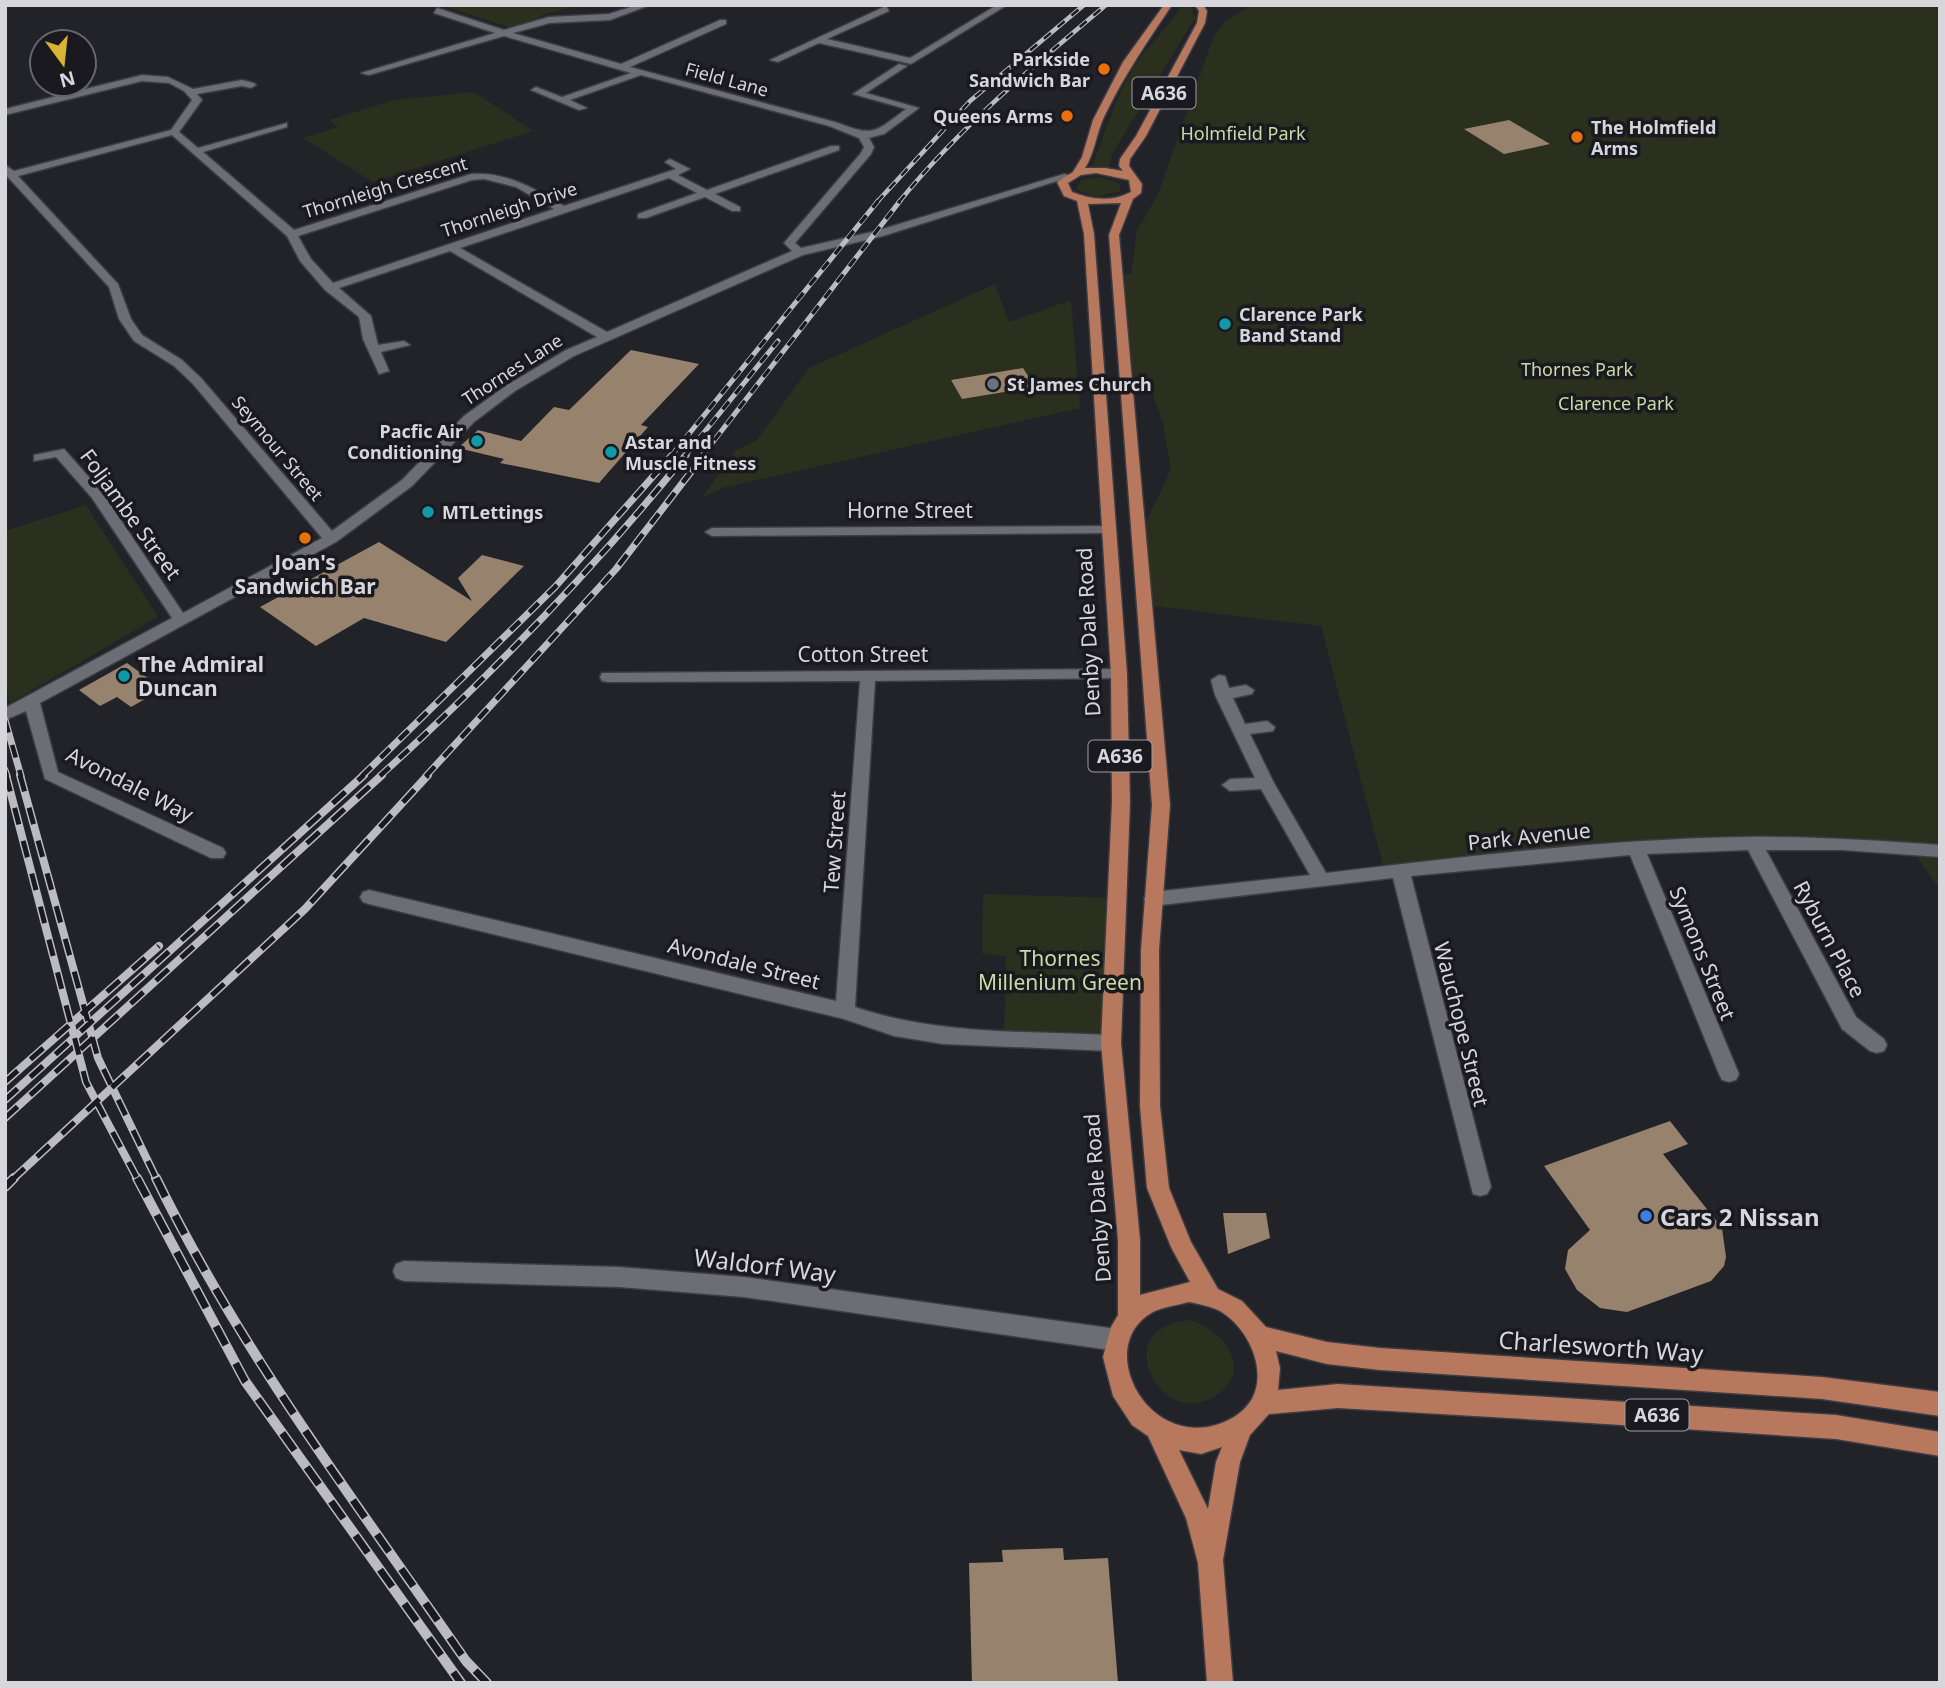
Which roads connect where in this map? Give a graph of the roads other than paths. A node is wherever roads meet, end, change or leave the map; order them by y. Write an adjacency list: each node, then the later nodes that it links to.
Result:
1 (646, 5): 8 (street)
2 (1003, 5): 11 (street)
3 (1199, 5): 34 (main road, A636)
4 (1170, 7): 32 (main road, A636)
5 (886, 9): 9 (street)
6 (438, 11): 8 (street, Field Lane)
7 (708, 17): 12 (street)
8 (509, 33): 12 (street, Field Lane); 14 (street)
9 (818, 40): 10 (street); 11 (street)
10 (775, 60)
11 (907, 64): 23 (street)
12 (622, 67): 13 (street, Field Lane)
13 (641, 72): 18 (street); 23 (street, Field Lane)
14 (366, 74)
15 (246, 83): 17 (street)
16 (536, 90): 18 (street)
17 (191, 92): 20 (street); 22 (street)
18 (562, 100): 19 (street)
19 (582, 108)
20 (5, 111)
21 (284, 125): 25 (street)
22 (174, 132): 25 (street); 31 (street)
23 (863, 136): 30 (street)
24 (835, 148): 26 (street)
25 (197, 151): 42 (street)
26 (807, 158): 28 (street); 36 (street)
27 (670, 162): 40 (street, Thornleigh Drive)
28 (831, 162)
29 (843, 164): 30 (street)
30 (855, 166): 44 (street)
31 (8, 172): 53 (street, Seymour Street)
32 (1073, 174): 34 (main road); 35 (street, Thornes Lane); 37 (main road, A636)
33 (674, 177): 36 (street)
34 (1132, 178): 38 (main road, A636)
35 (1016, 192): 37 (street, Thornes Lane); 44 (street, Thornes Lane)
36 (705, 193): 39 (street); 41 (street)
37 (1075, 197): 38 (main road); 51 (main road, Denby Dale Road / A636)
38 (1128, 199): 72 (main road, A636)
39 (736, 209)
40 (563, 210): 42 (street, Thornleigh Crescent); 43 (street, Thornleigh Drive)
41 (642, 216)
42 (292, 234): 45 (street)
43 (451, 247): 45 (street, Thornleigh Drive); 46 (street)
44 (799, 252): 46 (street, Thornes Lane)
45 (329, 288): 48 (street)
46 (604, 337): 53 (street, Thornes Lane)
47 (404, 345): 48 (street)
48 (376, 349): 49 (street)
49 (383, 371)
50 (39, 458): 54 (street, Foljambe Street)
51 (1108, 530): 52 (street, Horne Street); 55 (main road, Denby Dale Road / A636)
52 (712, 532)
53 (331, 539): 54 (street, Thornes Lane)
54 (180, 619): 59 (street, Thornes Lane)
55 (1119, 674): 56 (street, Cotton Street); 74 (main road, Denby Dale Road / A636)
56 (868, 675): 57 (street, Cotton Street); 73 (street, Tew Street)
57 (608, 677)
58 (1247, 690): 62 (street)
59 (31, 700): 60 (street, Thornes Lane); 68 (street, Avondale Way)
60 (5, 715)
61 (1267, 727): 62 (street)
62 (1239, 730): 63 (street)
63 (1266, 783): 64 (street); 70 (street)
64 (1230, 785)
65 (1754, 844): 66 (street, Park Avenue); 67 (street, Park Avenue); 75 (street, Ryburn Place)
66 (1636, 849): 69 (street, Park Avenue); 76 (street, Symons Street)
67 (1940, 851)
68 (217, 853)
69 (1401, 873): 70 (street, Park Avenue); 77 (street, Wauchope Street)
70 (1322, 881): 72 (street, Park Avenue)
71 (369, 897): 73 (street, Avondale Street)
72 (1153, 899): 79 (main road, A636)
73 (845, 1011): 74 (street, Avondale Street)
74 (1111, 1043): 80 (main road, Denby Dale Road / A636)
75 (1877, 1045)
76 (1729, 1074)
77 (1480, 1187)
78 (404, 1271): 82 (street, Waldorf Way)
79 (1210, 1296): 80 (main road, A636); 81 (main road, A636)
80 (1129, 1313): 82 (main road, A636)
81 (1259, 1336): 83 (main road, A636); 84 (main road, Charlesworth Way / A636)
82 (1117, 1340): 86 (main road, A636)
83 (1263, 1403): 85 (main road, A636); 87 (main road, A636)
84 (1940, 1404)
85 (1241, 1428): 86 (main road, A636); 88 (main road, A636)
86 (1157, 1430): 88 (main road, A636)
87 (1940, 1444)
88 (1211, 1563): 89 (main road, A636)
89 (1220, 1683)

